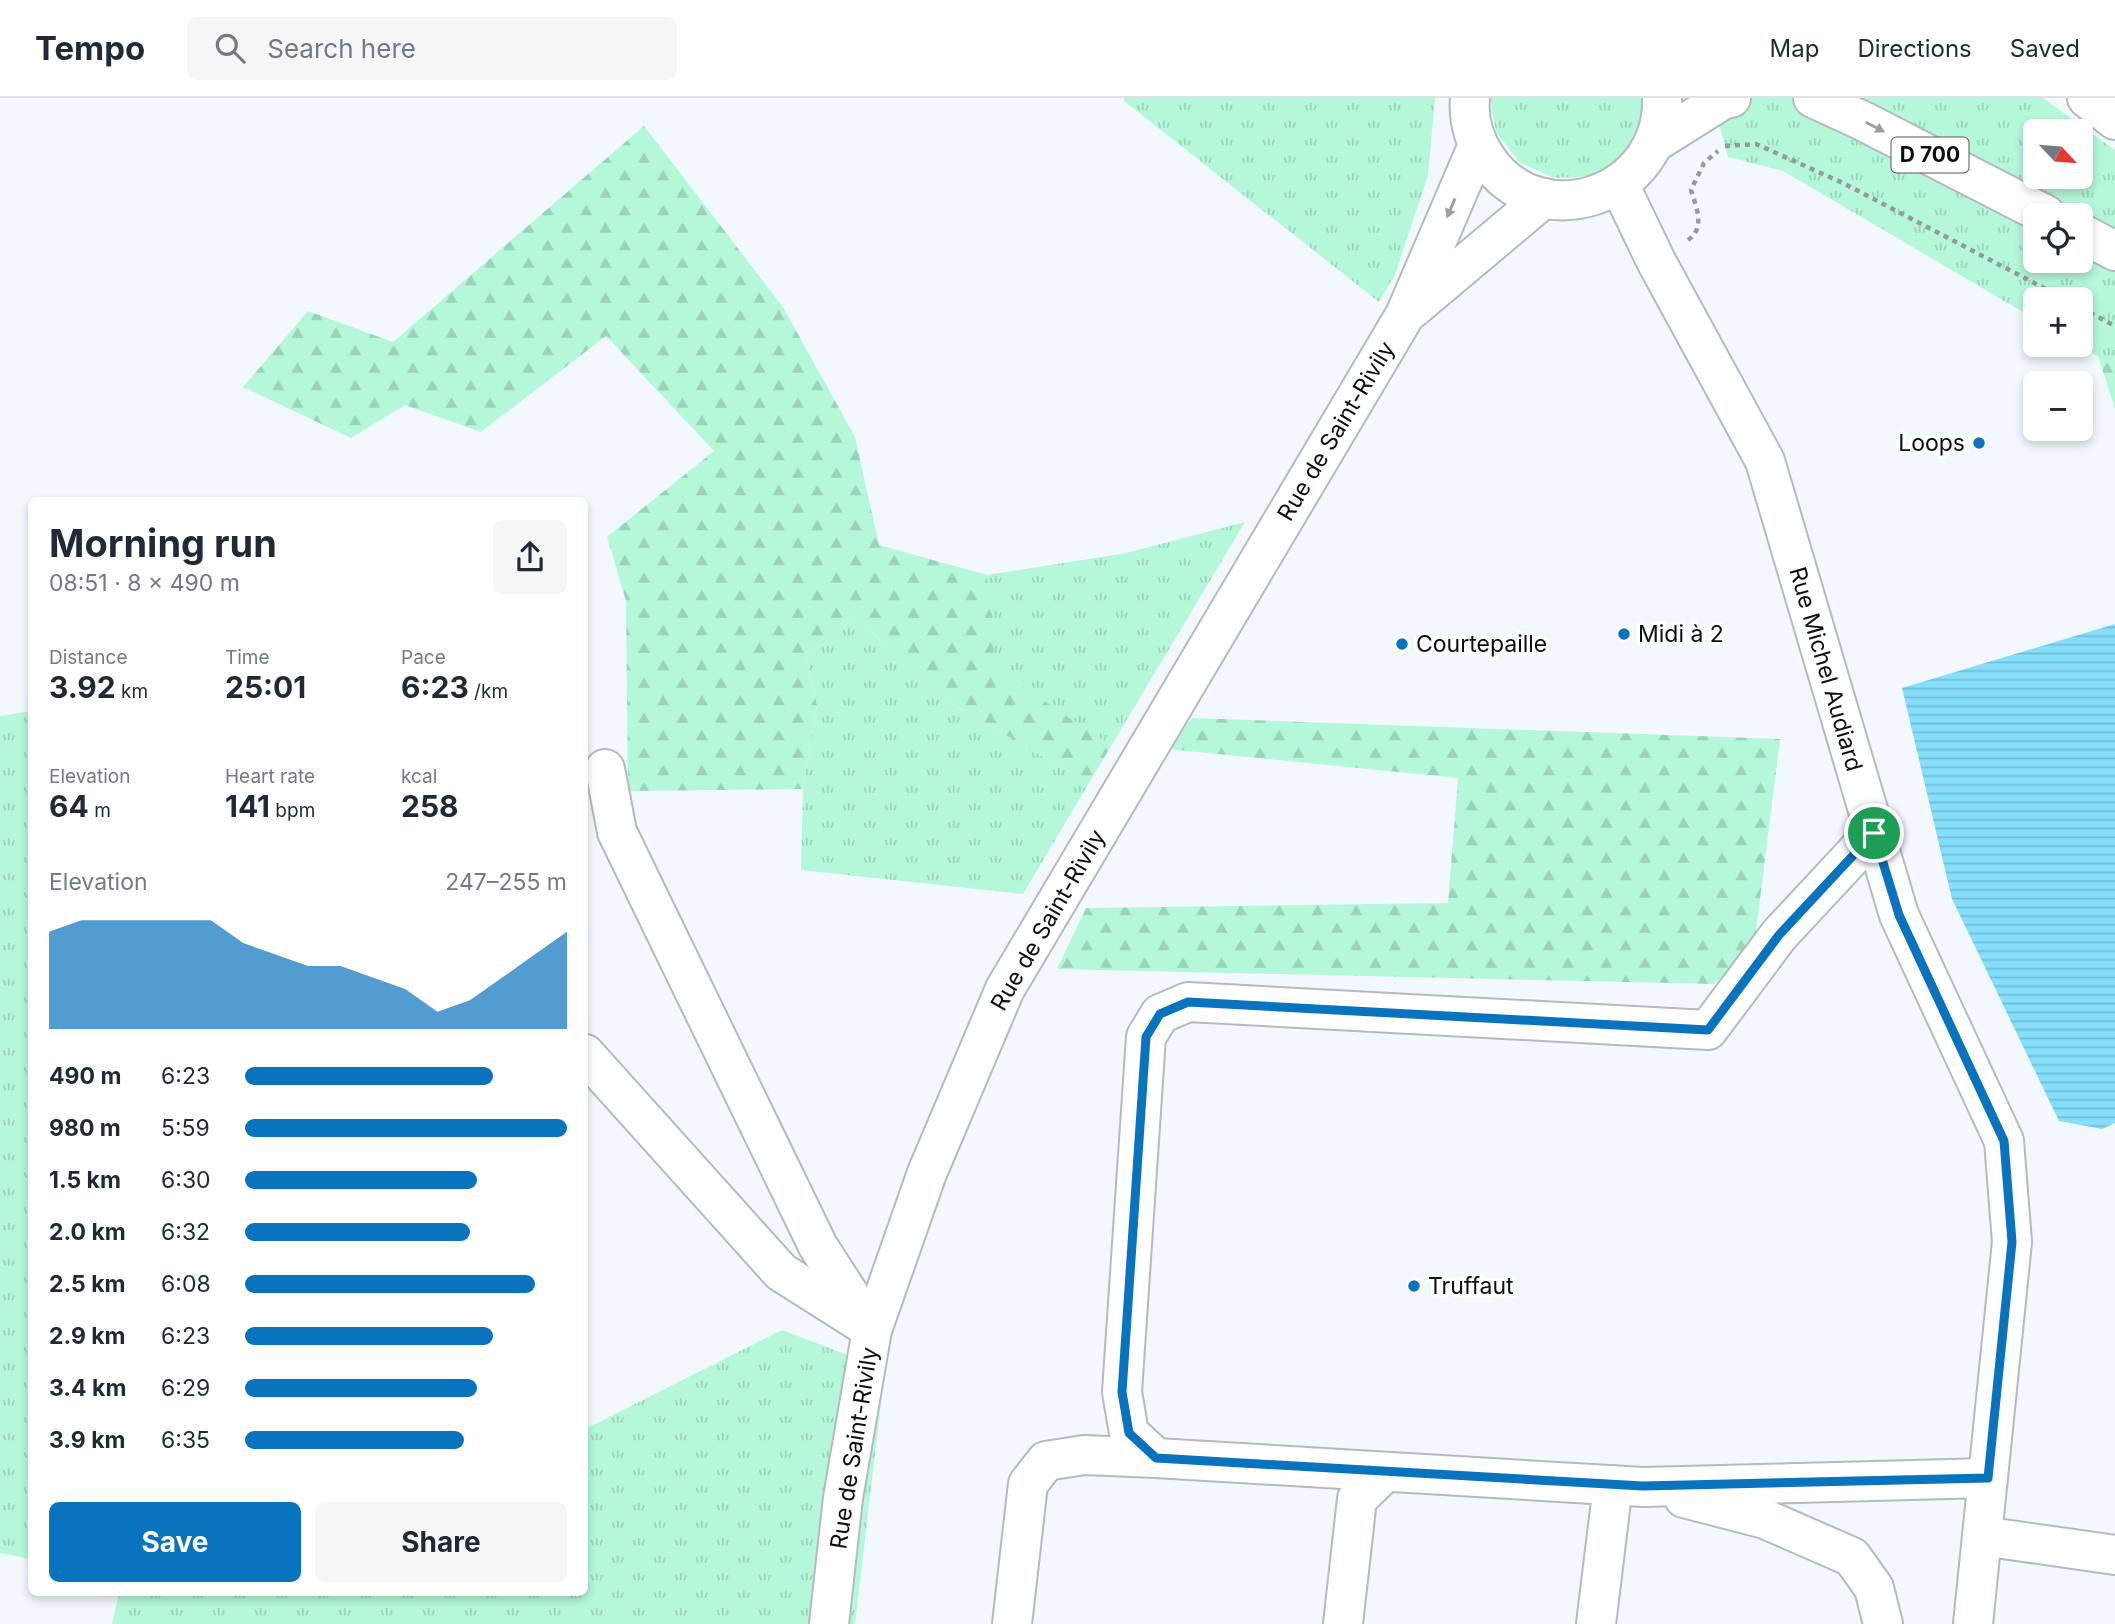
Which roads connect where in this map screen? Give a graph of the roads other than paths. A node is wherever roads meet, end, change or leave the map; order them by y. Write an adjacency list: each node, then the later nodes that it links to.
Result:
1 (1469, 98): 8 (main road)
2 (1662, 98): 7 (main road)
3 (1731, 98): 7 (main road)
4 (1813, 98): 11 (main road, D 700, one-way to 11)
5 (2087, 98): 6 (main road)
6 (2115, 120)
7 (1654, 143): 9 (main road)
8 (1478, 145): 10 (main road); 14 (main road, Rue de Saint-Rivily, one-way to 14)
9 (1619, 184): 10 (main road); 16 (main road, Rue Michel Audiard)
10 (1544, 198): 14 (main road, Rue de Saint-Rivily)
11 (2023, 203)
12 (2093, 239): 13 (main road)
13 (2115, 251)
14 (1405, 315): 18 (main road, Rue de Saint-Rivily)
15 (606, 769): 18 (main road)
16 (1874, 833): 19 (main road); 21 (main road, Rue Michel Audiard)
17 (588, 1057): 18 (main road)
18 (873, 1330): 25 (main road, Rue de Saint-Rivily)
19 (1156, 1458): 20 (main road); 26 (main road)
20 (1384, 1473): 22 (main road); 27 (main road)
21 (1988, 1478): 22 (main road); 23 (main road, Rue Michel Audiard)
22 (1628, 1486): 28 (main road); 29 (main road)
23 (1982, 1536): 24 (main road); 30 (main road, Rue Michel Audiard)
24 (2115, 1555)
25 (829, 1624)
26 (1012, 1624)
27 (1343, 1624)
28 (1596, 1624)
29 (1883, 1624)
30 (1973, 1624)

